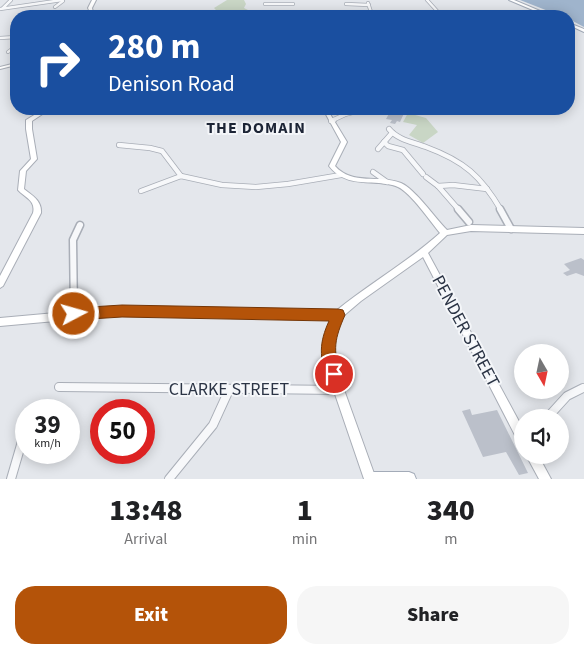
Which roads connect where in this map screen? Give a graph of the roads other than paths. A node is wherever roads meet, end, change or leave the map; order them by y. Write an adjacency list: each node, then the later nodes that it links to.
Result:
1 (11, 0): 11 (street)
2 (64, 0): 10 (street); 11 (street)
3 (294, 0): 8 (street)
4 (427, 0): 13 (street)
5 (510, 0): 14 (main road)
6 (368, 3): 9 (street)
7 (265, 4): 8 (street)
8 (293, 4): 12 (street)
9 (346, 4)
10 (55, 7)
11 (2, 9)
12 (293, 10)
13 (436, 10)
14 (536, 10)
15 (37, 115): 35 (main road)
16 (328, 115): 18 (main road)
17 (344, 115): 18 (street)
18 (331, 121): 23 (main road)
19 (384, 142): 21 (street); 26 (street); 27 (street)
20 (119, 145): 24 (street)
21 (378, 149)
22 (373, 172): 25 (street)
23 (341, 175): 24 (street); 25 (main road)
24 (181, 176): 28 (street)
25 (387, 182): 33 (main road)
26 (438, 186): 27 (street); 29 (street)
27 (487, 189): 31 (street)
28 (141, 191)
29 (469, 222)
30 (80, 225): 36 (street)
31 (511, 229): 32 (main road); 33 (main road)
32 (584, 231)
33 (445, 233): 34 (main road)
34 (424, 252): 37 (main road); 44 (main road, PENDER STREET)
35 (0, 284)
36 (74, 314): 37 (main road); 38 (main road)
37 (338, 315): 42 (main road)
38 (0, 322)
39 (58, 387): 41 (street, CLARKE STREET)
40 (583, 388): 43 (street)
41 (229, 390): 42 (street, CLARKE STREET); 48 (street)
42 (339, 390): 49 (main road)
43 (555, 409)
44 (514, 422)
45 (15, 464): 47 (street)
46 (537, 464): 51 (main road)
47 (11, 479)
48 (169, 479)
49 (370, 479): 50 (main road)
50 (409, 479)
51 (545, 479)

